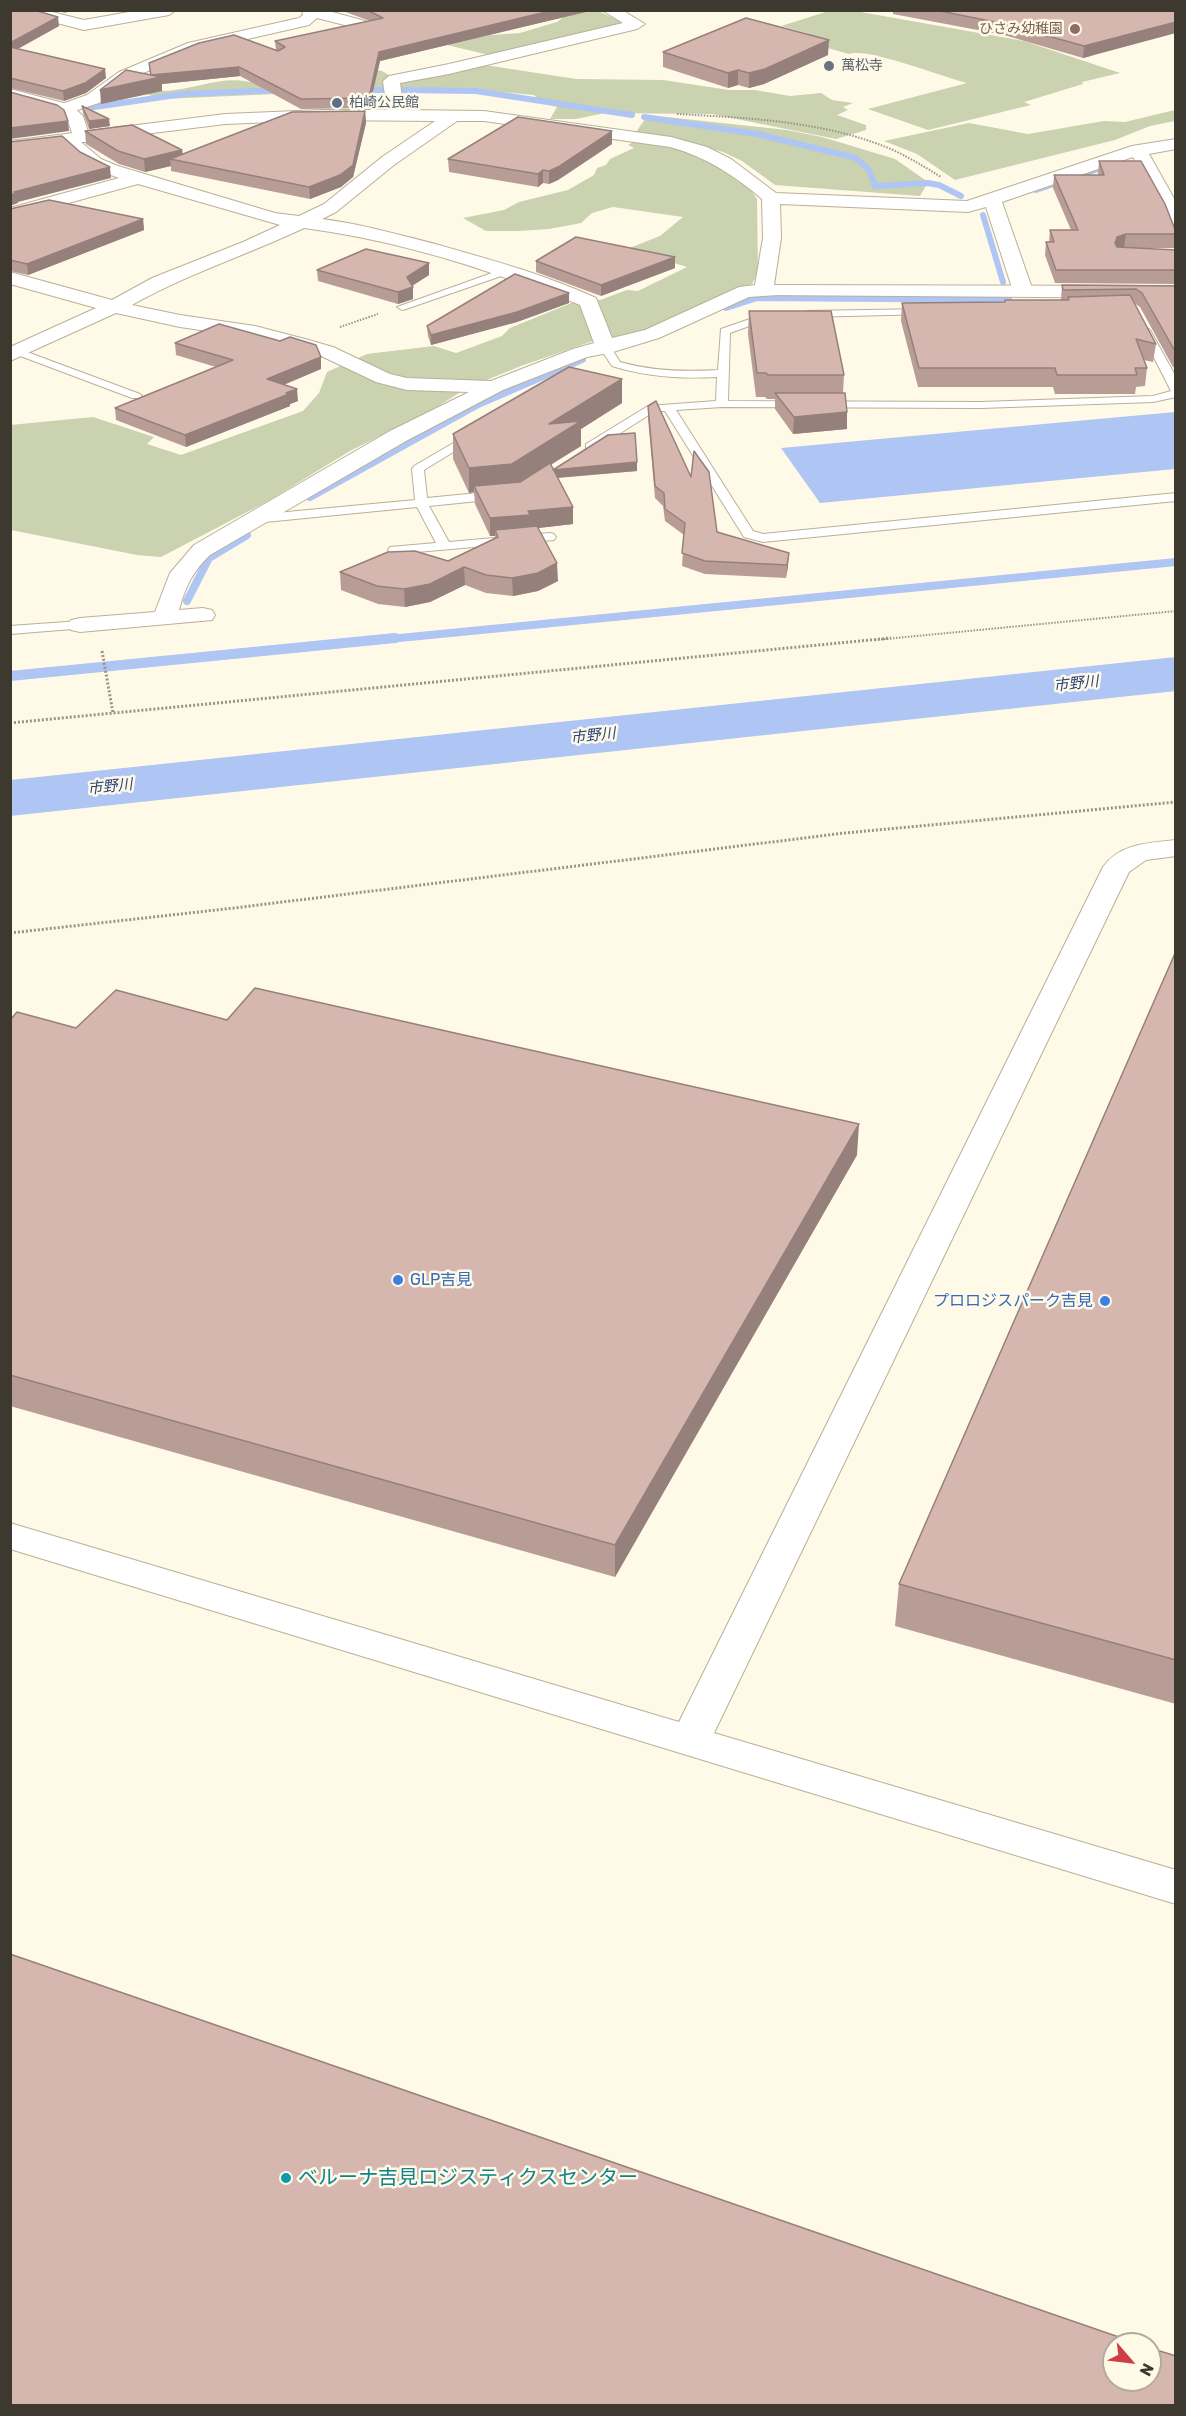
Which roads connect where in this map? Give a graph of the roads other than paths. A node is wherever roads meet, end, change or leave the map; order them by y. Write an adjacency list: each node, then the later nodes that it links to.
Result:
1 (24, 10): 2 (street)
2 (169, 10)
3 (609, 10): 8 (street)
4 (309, 11): 5 (street); 7 (street)
5 (360, 24)
6 (10, 94): 7 (street)
7 (65, 109): 10 (street)
8 (396, 115): 9 (street); 10 (street)
9 (454, 115): 15 (street); 19 (street)
10 (76, 139): 12 (street); 14 (street)
11 (1176, 144): 13 (street)
12 (10, 146)
13 (1138, 150): 16 (street); 18 (street)
14 (139, 178): 17 (street); 19 (street)
15 (771, 198): 16 (street); 22 (street)
16 (992, 200): 23 (street)
17 (10, 214)
18 (1176, 219)
19 (301, 222): 20 (street); 25 (street)
20 (503, 272): 26 (lane); 29 (street)
21 (10, 278): 25 (street)
22 (770, 291): 23 (street); 29 (street)
23 (1023, 291): 24 (street)
24 (1176, 292)
25 (114, 307): 30 (street); 32 (street)
26 (402, 307)
27 (933, 312): 31 (lane)
28 (1138, 319): 33 (lane)
29 (606, 348): 31 (lane); 32 (street)
30 (15, 353): 34 (lane)
31 (723, 373): 35 (lane)
32 (496, 386): 42 (street)
33 (1176, 391): 35 (lane)
34 (136, 396)
35 (722, 404): 36 (lane)
36 (668, 407): 38 (lane); 40 (lane)
37 (476, 434): 41 (lane)
38 (574, 457)
39 (516, 494): 41 (lane)
40 (1176, 497)
41 (421, 502): 42 (lane); 44 (lane)
42 (255, 519): 47 (street)
43 (550, 537): 44 (lane)
44 (444, 545): 45 (lane)
45 (394, 550)
46 (203, 615): 47 (street)
47 (165, 618): 48 (street)
48 (80, 625): 49 (lane)
49 (10, 630)
50 (1176, 848): 52 (street)
51 (10, 1536): 52 (street)
52 (690, 1741): 53 (street)
53 (1176, 1887)

